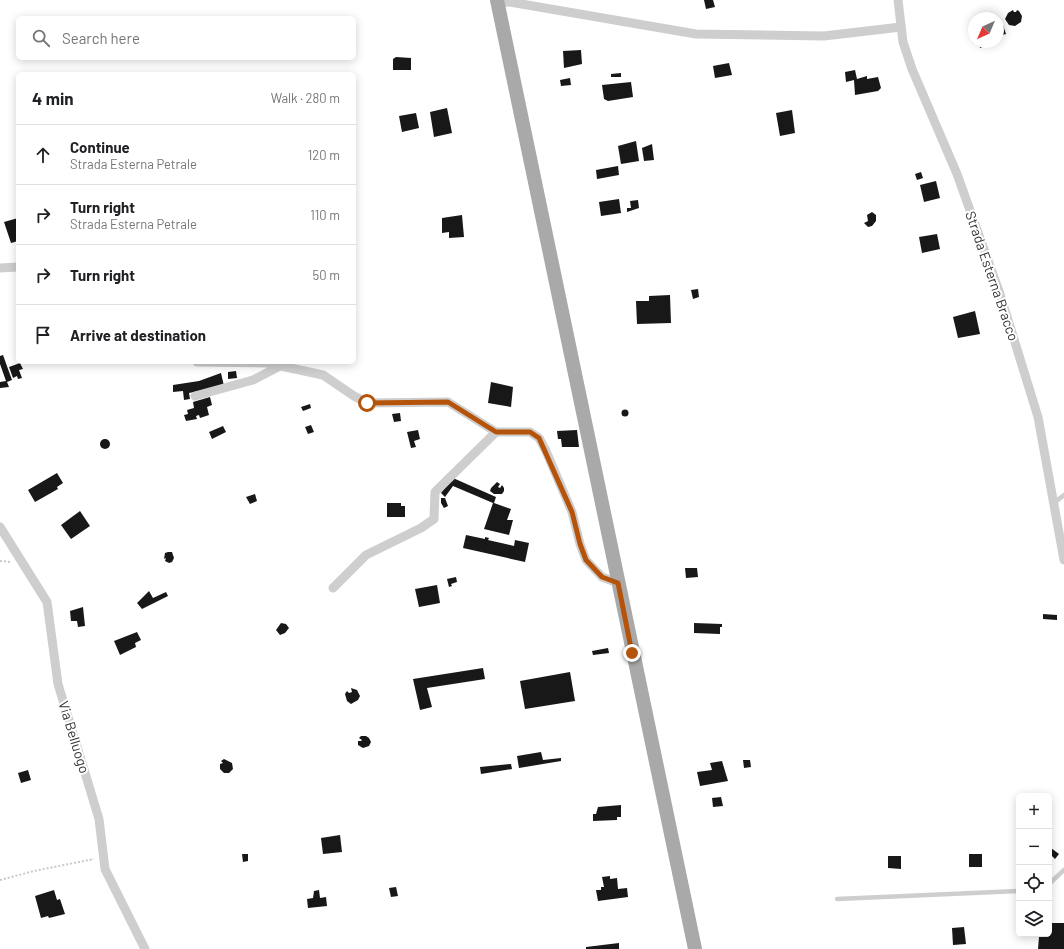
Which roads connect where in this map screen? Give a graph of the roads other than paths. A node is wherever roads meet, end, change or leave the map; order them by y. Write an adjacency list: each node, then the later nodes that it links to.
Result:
1 (898, 0): 3 (street, Strada Esterna Bracco)
2 (498, 2): 3 (street); 14 (main road)
3 (901, 28): 11 (street, Strada Esterna Bracco)
4 (16, 267): 5 (street)
5 (0, 268)
6 (271, 364): 7 (street)
7 (280, 366): 8 (street); 9 (street)
8 (195, 396)
9 (496, 432): 14 (street); 15 (street)
10 (1064, 495): 11 (lane)
11 (1054, 503): 13 (street, Strada Esterna Bracco)
12 (0, 527): 20 (street, Via Belluogo)
13 (1064, 560)
14 (618, 583): 21 (main road)
15 (333, 588)
16 (1064, 870): 17 (lane)
17 (1052, 881)
18 (1016, 891): 19 (lane)
19 (837, 899)
20 (145, 949)
21 (695, 949)

